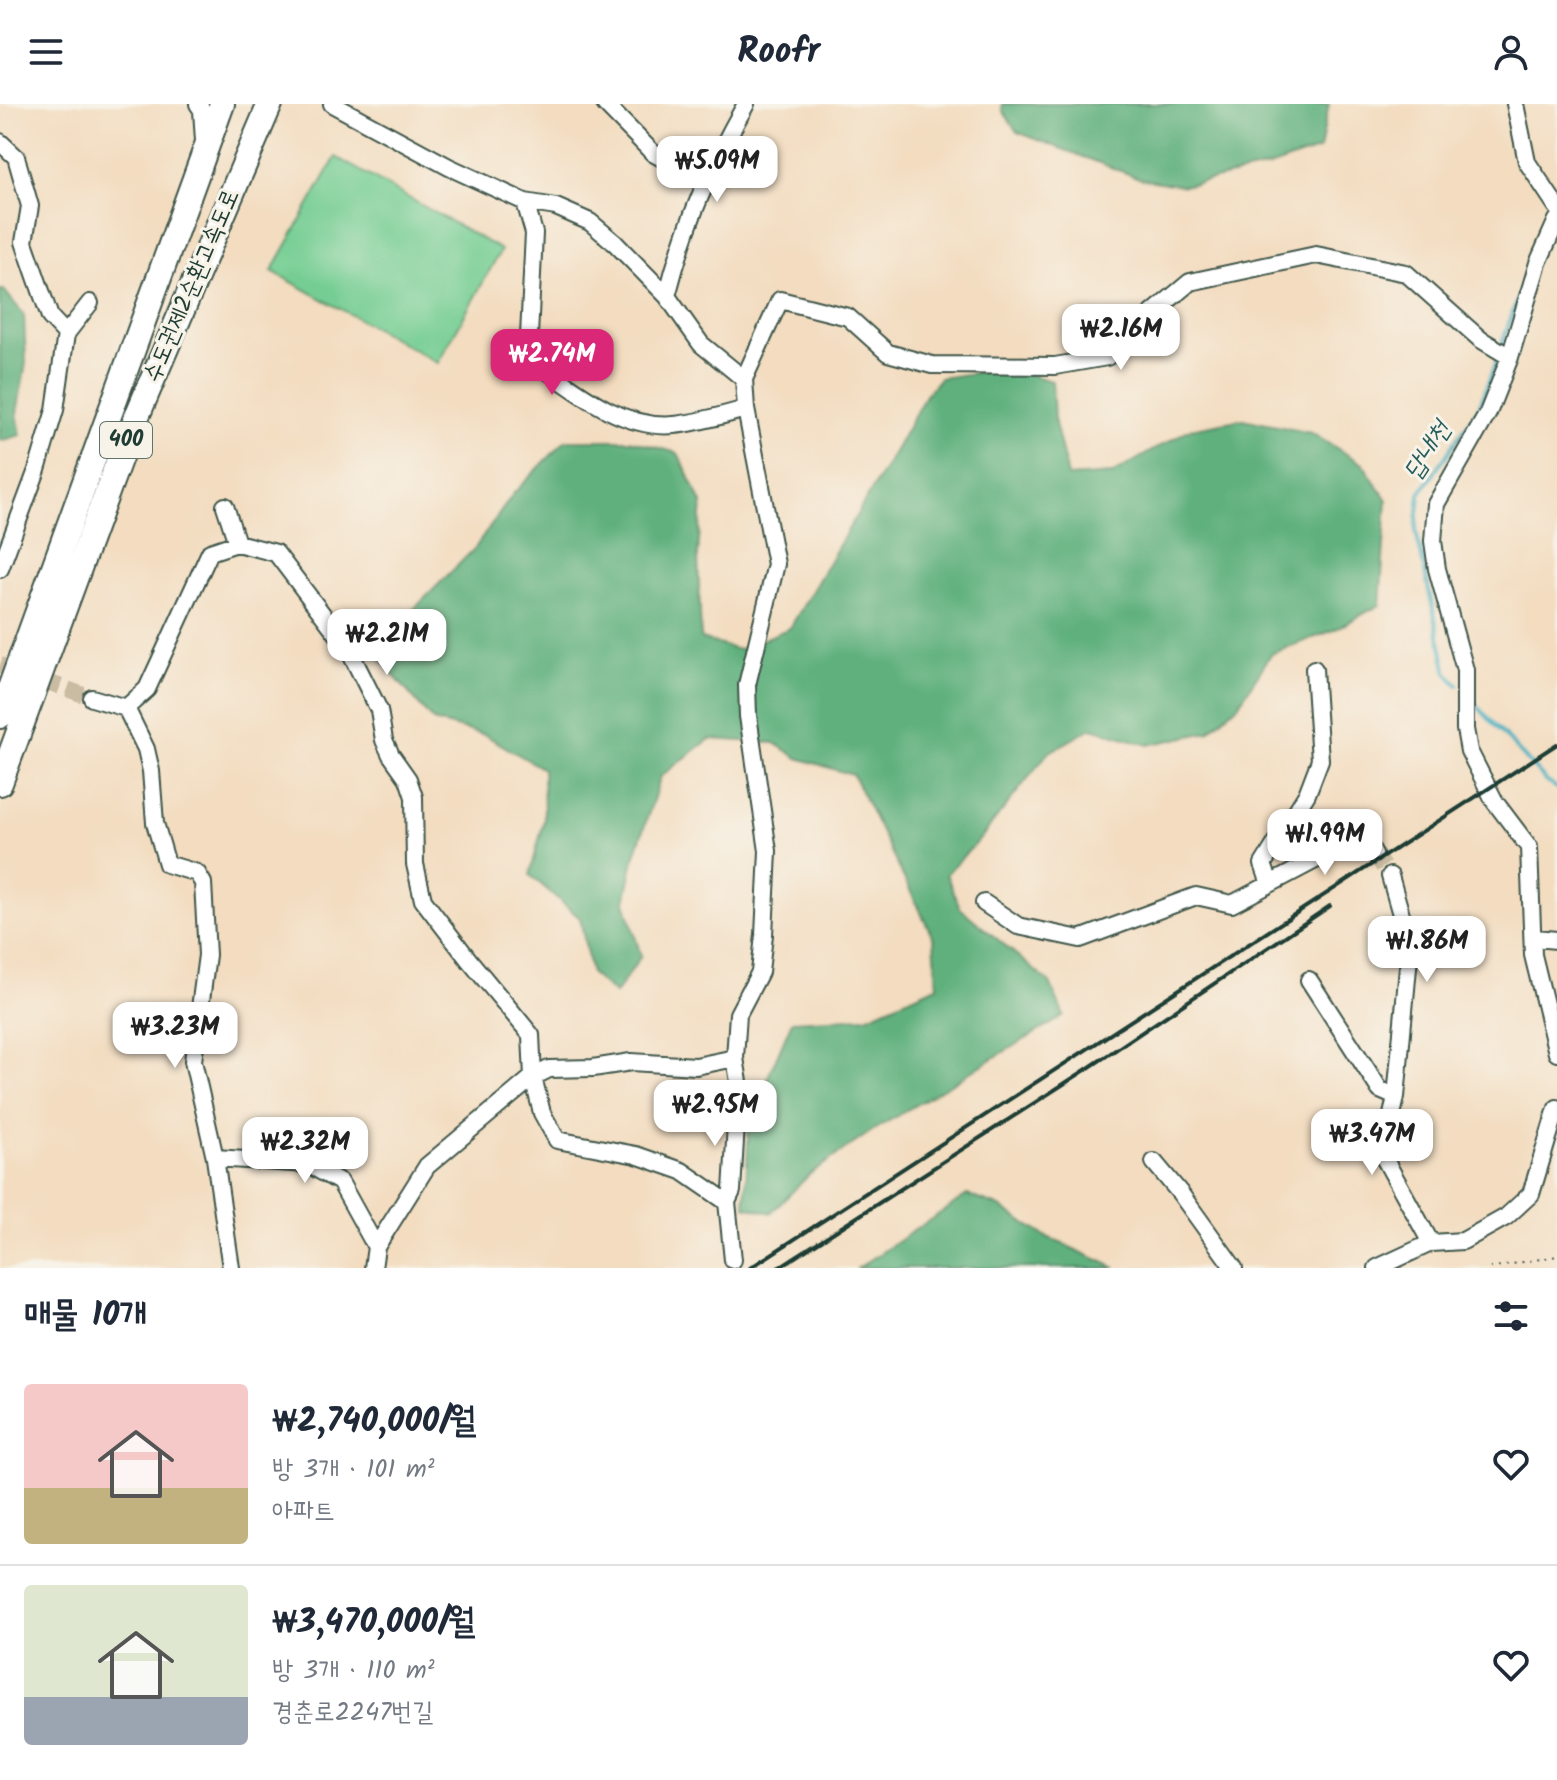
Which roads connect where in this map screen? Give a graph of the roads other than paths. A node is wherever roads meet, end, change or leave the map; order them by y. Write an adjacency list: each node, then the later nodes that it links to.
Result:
1 (198, 104): 9 (street)
2 (222, 104): 9 (highway, 수도권제2순환고속도로 / 400)
3 (270, 104): 28 (highway, 수도권제2순환고속도로 / 400)
4 (332, 104): 11 (street)
5 (605, 104): 10 (street)
6 (746, 104): 10 (street)
7 (1515, 104): 12 (street)
8 (0, 142): 17 (street)
9 (205, 152): 27 (highway, 수도권제2순환고속도로 / 400)
10 (704, 182): 15 (street)
11 (525, 202): 15 (street); 20 (street)
12 (1553, 202)
13 (1557, 220): 14 (street)
14 (1553, 240): 18 (street)
15 (667, 296): 19 (street)
16 (90, 303): 17 (street)
17 (66, 334): 23 (street)
18 (1508, 356): 19 (street); 33 (street)
19 (744, 379): 20 (street)
20 (746, 409): 37 (street)
21 (225, 506): 22 (street)
22 (237, 543): 26 (street); 38 (street)
23 (0, 569)
24 (1314, 669): 31 (street)
25 (92, 698): 26 (street)
26 (126, 708): 41 (street)
27 (0, 716)
28 (0, 783)
29 (1374, 854): 31 (street)
30 (1390, 876): 39 (street)
31 (1270, 884): 32 (street)
32 (984, 903)
33 (1534, 938): 34 (street); 36 (street)
34 (1557, 940)
35 (1309, 980): 39 (street)
36 (1557, 1053)
37 (735, 1058): 38 (street); 43 (street)
38 (533, 1077): 43 (street); 45 (street)
39 (1396, 1097): 44 (street)
40 (1557, 1108): 44 (street)
41 (215, 1158): 45 (street); 47 (street)
42 (1154, 1162): 49 (street)
43 (727, 1202): 46 (street)
44 (1431, 1243): 50 (street)
45 (376, 1247): 48 (street)
46 (733, 1260)
47 (231, 1268)
48 (373, 1268)
49 (1234, 1268)
50 (1377, 1268)

